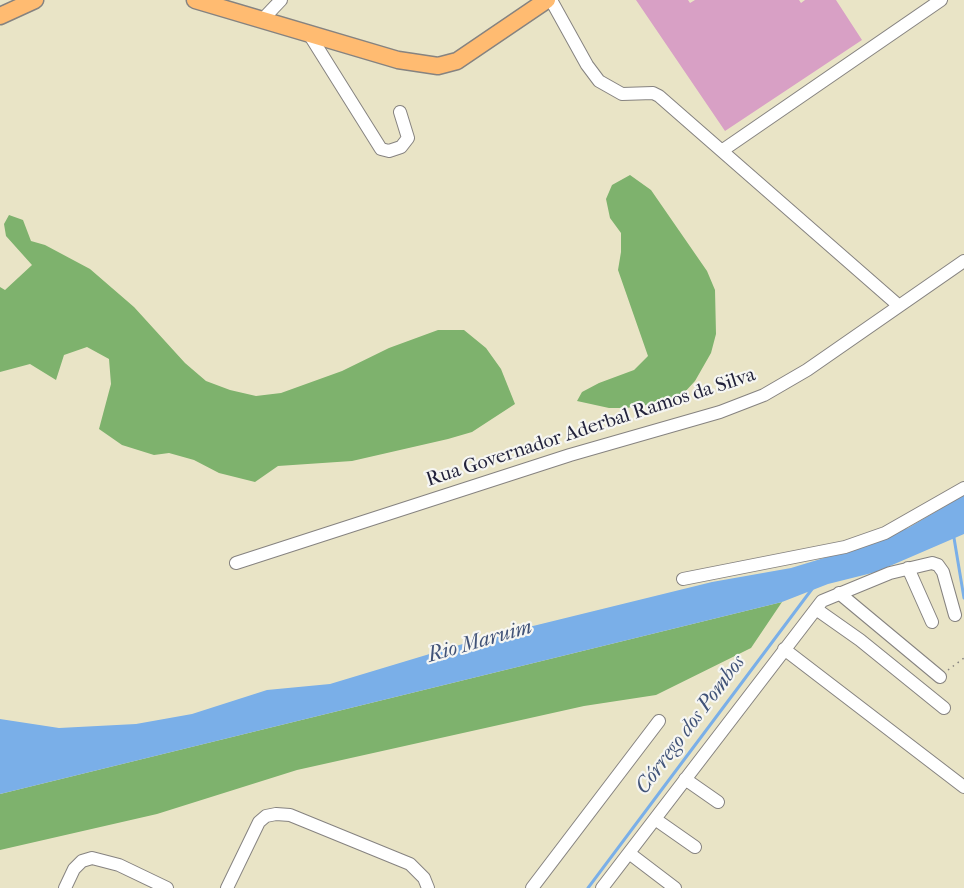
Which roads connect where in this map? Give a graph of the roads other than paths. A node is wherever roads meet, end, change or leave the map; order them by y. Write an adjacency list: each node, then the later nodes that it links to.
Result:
1 (34, 0): 6 (main road)
2 (281, 0): 7 (street)
3 (549, 0): 8 (main road); 10 (street)
4 (941, 0): 10 (street)
5 (200, 1): 7 (main road)
6 (0, 16)
7 (262, 20): 8 (main road)
8 (309, 34): 9 (street)
9 (400, 112)
10 (723, 150): 12 (street)
11 (964, 261): 12 (street, Rua Governador Aderbal Ramos da Silva)
12 (898, 305): 14 (street, Rua Governador Aderbal Ramos da Silva)
13 (964, 488): 16 (street)
14 (236, 563)
15 (908, 568): 17 (street); 19 (street); 20 (street)
16 (683, 579)
17 (839, 593): 18 (street); 22 (street)
18 (816, 609): 21 (street); 23 (street)
19 (955, 615)
20 (932, 622)
21 (784, 649): 25 (street); 26 (street)
22 (940, 677)
23 (944, 708)
24 (659, 721): 35 (street)
25 (685, 779): 27 (street); 28 (street)
26 (964, 787)
27 (718, 802)
28 (655, 819): 29 (street); 30 (street)
29 (695, 847)
30 (629, 853): 36 (street); 37 (street)
31 (426, 883): 34 (street)
32 (65, 888): 33 (street)
33 (167, 888)
34 (227, 888)
35 (532, 888)
36 (602, 888)
37 (675, 888)

